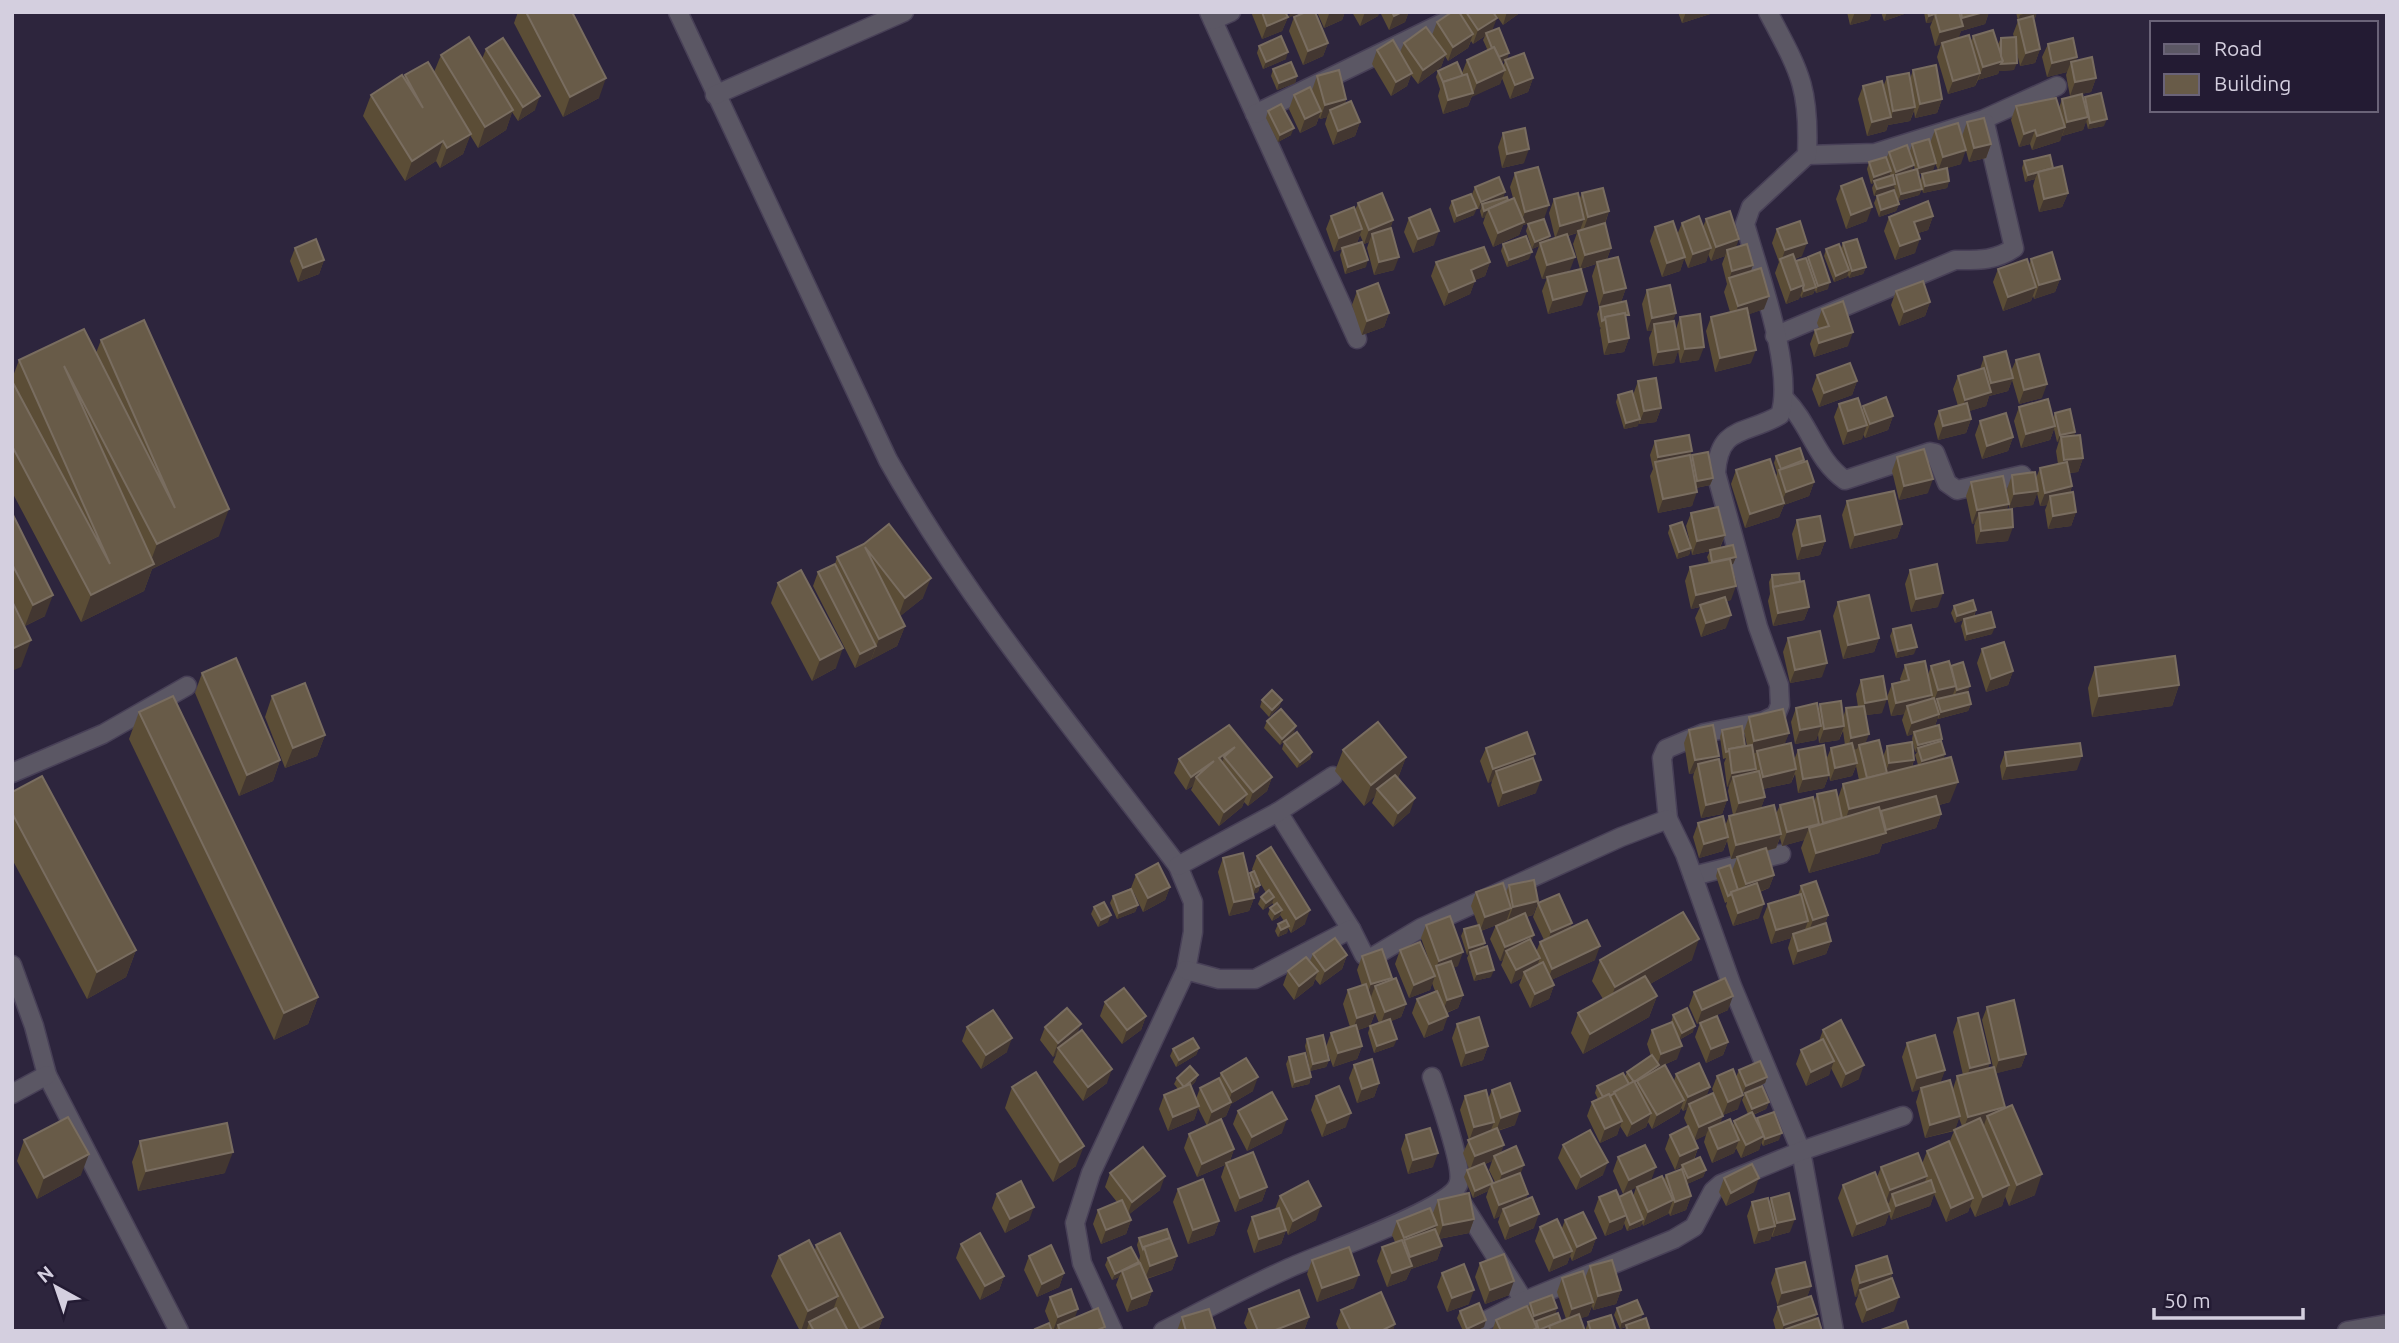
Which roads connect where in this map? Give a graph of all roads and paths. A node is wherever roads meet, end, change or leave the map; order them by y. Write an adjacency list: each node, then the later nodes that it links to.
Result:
1 (678, 12): 8 (street)
2 (904, 12): 8 (street)
3 (1231, 12): 6 (street)
4 (1465, 12): 9 (street)
5 (1775, 14): 11 (street)
6 (1211, 16): 9 (street)
7 (2057, 86): 10 (street)
8 (715, 95): 22 (street)
9 (1255, 114): 13 (street)
10 (1984, 120): 11 (street); 12 (street)
11 (1807, 155): 12 (street)
12 (1775, 336): 14 (street)
13 (1357, 339)
14 (1785, 399): 15 (street); 20 (street)
15 (2022, 475)
16 (187, 686): 17 (street)
17 (12, 773)
18 (1333, 776): 19 (street)
19 (1278, 812): 22 (street); 24 (street)
20 (1668, 819): 23 (street); 24 (street)
21 (1781, 854): 23 (street)
22 (1178, 866): 26 (street)
23 (1693, 876): 31 (street)
24 (1351, 929): 26 (street)
25 (12, 965): 27 (street)
26 (1186, 970): 37 (street)
27 (47, 1076): 29 (street); 36 (street)
28 (1432, 1077): 32 (street)
29 (12, 1094)
30 (1903, 1116): 31 (street)
31 (1801, 1151): 33 (street); 39 (street)
32 (1455, 1191): 33 (street); 38 (street)
33 (1524, 1301): 34 (street)
34 (1485, 1321)
35 (2387, 1324): 40 (street)
36 (179, 1331)
37 (1113, 1331)
38 (1163, 1331)
39 (1834, 1331)
40 (2347, 1331)

